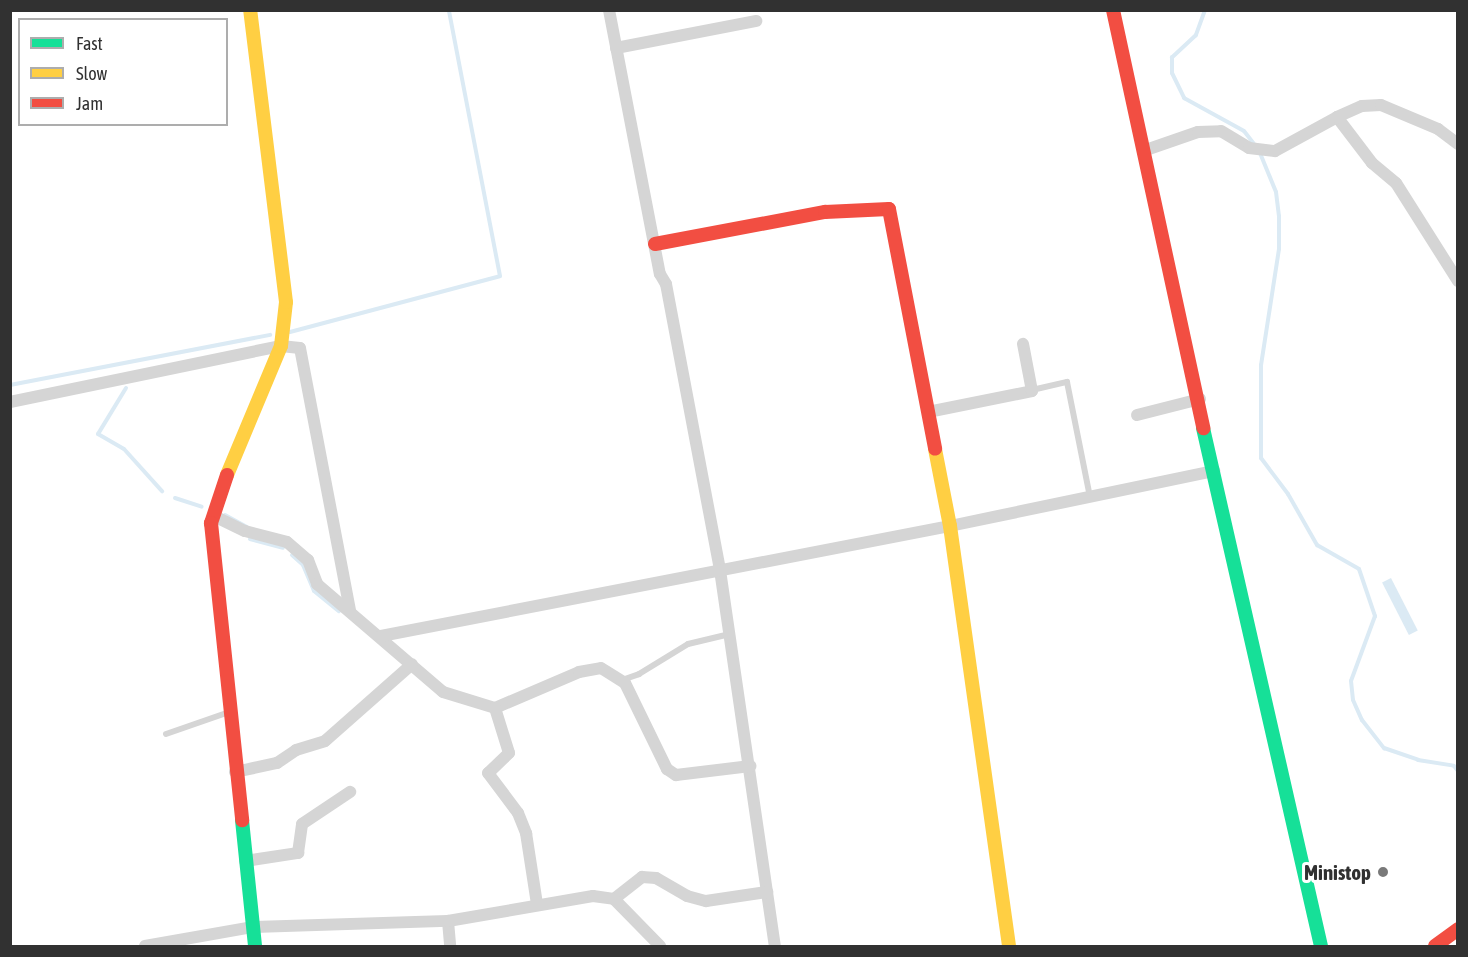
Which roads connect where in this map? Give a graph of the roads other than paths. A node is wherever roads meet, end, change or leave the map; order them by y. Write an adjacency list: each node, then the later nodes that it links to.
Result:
1 (250, 10): 12 (street)
2 (609, 10): 5 (street)
3 (1113, 10): 8 (street)
4 (756, 21): 5 (street)
5 (616, 48): 9 (street)
6 (1337, 117): 7 (street); 8 (street); 10 (street)
7 (1458, 144)
8 (1143, 152): 14 (street)
9 (655, 244): 16 (street); 22 (street)
10 (1458, 280)
11 (1023, 344): 13 (street)
12 (280, 346): 15 (street); 20 (street); 23 (street)
13 (1032, 390): 16 (street); 19 (lane)
14 (1200, 399): 17 (street); 18 (street)
15 (10, 402)
16 (928, 412): 21 (street)
17 (1137, 415)
18 (1214, 471): 19 (street); 47 (street)
19 (1090, 497): 21 (street)
20 (216, 517): 23 (street); 29 (street)
21 (950, 526): 22 (street); 46 (street)
22 (720, 570): 24 (street); 25 (street)
23 (350, 611): 25 (street)
24 (731, 634): 27 (lane); 31 (street)
25 (381, 636): 26 (street)
26 (412, 664): 28 (street); 32 (street)
27 (622, 680): 28 (street); 31 (street)
28 (495, 708): 37 (street)
29 (229, 712): 30 (lane); 32 (street)
30 (166, 734)
31 (750, 766): 35 (street)
32 (235, 772): 34 (street)
33 (350, 792): 34 (street)
34 (245, 861): 39 (street)
35 (767, 892): 36 (street); 45 (street)
36 (614, 899): 37 (street); 44 (street)
37 (537, 904): 38 (street)
38 (448, 921): 39 (street); 43 (street)
39 (253, 927): 41 (street); 42 (street)
40 (1458, 929): 48 (street)
41 (145, 946)
42 (255, 946)
43 (450, 946)
44 (660, 946)
45 (775, 946)
46 (1009, 946)
47 (1322, 946)
48 (1435, 946)

